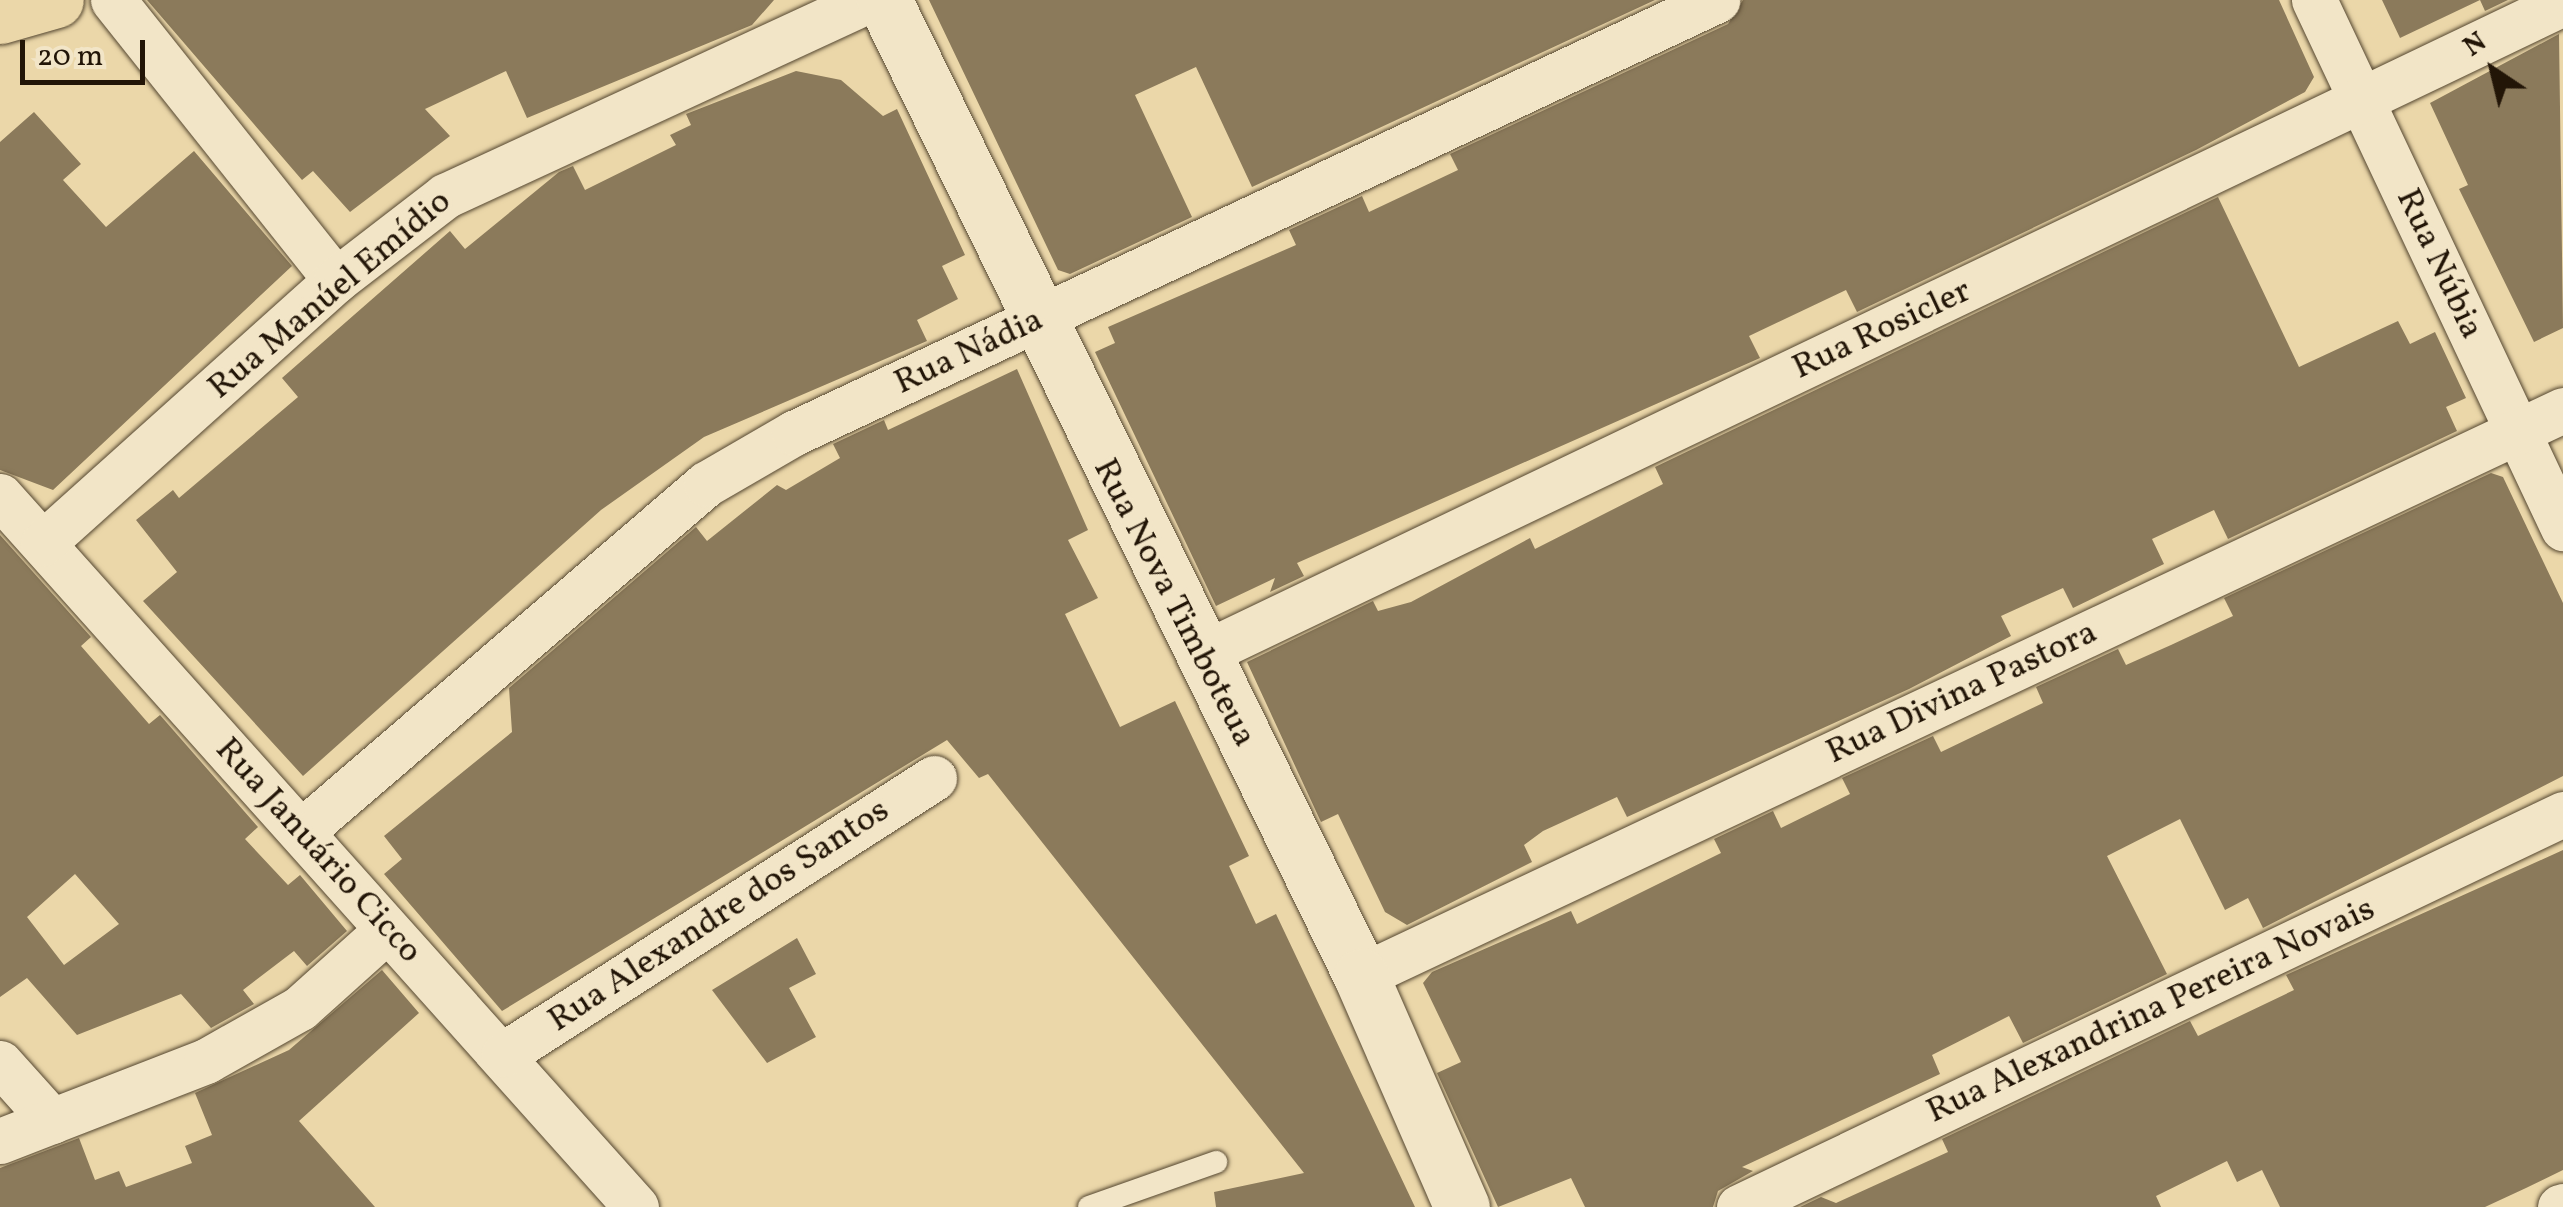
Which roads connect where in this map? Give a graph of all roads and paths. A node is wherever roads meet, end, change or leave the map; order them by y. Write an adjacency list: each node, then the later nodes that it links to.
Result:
1 (56, 0): 8 (main road)
2 (113, 0): 10 (street)
3 (869, 0): 10 (street, Rua Manúel Emídio)
4 (884, 0): 11 (main road, Rua Nova Timboteua)
5 (1718, 0): 11 (street, Rua Nádia)
6 (2314, 0): 9 (street, Rua Núbia)
7 (2563, 3): 9 (street, Rua Rosicler)
8 (0, 16)
9 (2362, 101): 13 (street, Rua Núbia); 17 (street, Rua Rosicler)
10 (336, 280): 16 (street, Rua Manúel Emídio)
11 (1034, 322): 17 (main road, Rua Nova Timboteua); 20 (street, Rua Nádia)
12 (2563, 410): 13 (street, Rua Divina Pastora)
13 (2517, 431): 15 (street, Rua Núbia); 22 (street, Rua Divina Pastora)
14 (0, 496): 16 (street, Rua Januário Cicco)
15 (2563, 528)
16 (42, 543): 20 (street, Rua Januário Cicco)
17 (1200, 655): 22 (main road, Rua Nova Timboteua)
18 (934, 778): 23 (street, Rua Alexandre dos Santos)
19 (2563, 814): 31 (street, Rua Alexandrina Pereira Novais)
20 (302, 832): 21 (street, Rua Januário Cicco)
21 (387, 930): 23 (street, Rua Januário Cicco); 25 (street)
22 (1361, 976): 30 (main road, Rua Nova Timboteua)
23 (504, 1054): 28 (street, Rua Januário Cicco)
24 (0, 1063): 25 (street)
25 (52, 1121): 26 (street)
26 (0, 1141)
27 (1216, 1162): 29 (lane)
28 (636, 1207)
29 (1089, 1207)
30 (1462, 1207)
31 (1739, 1207)

